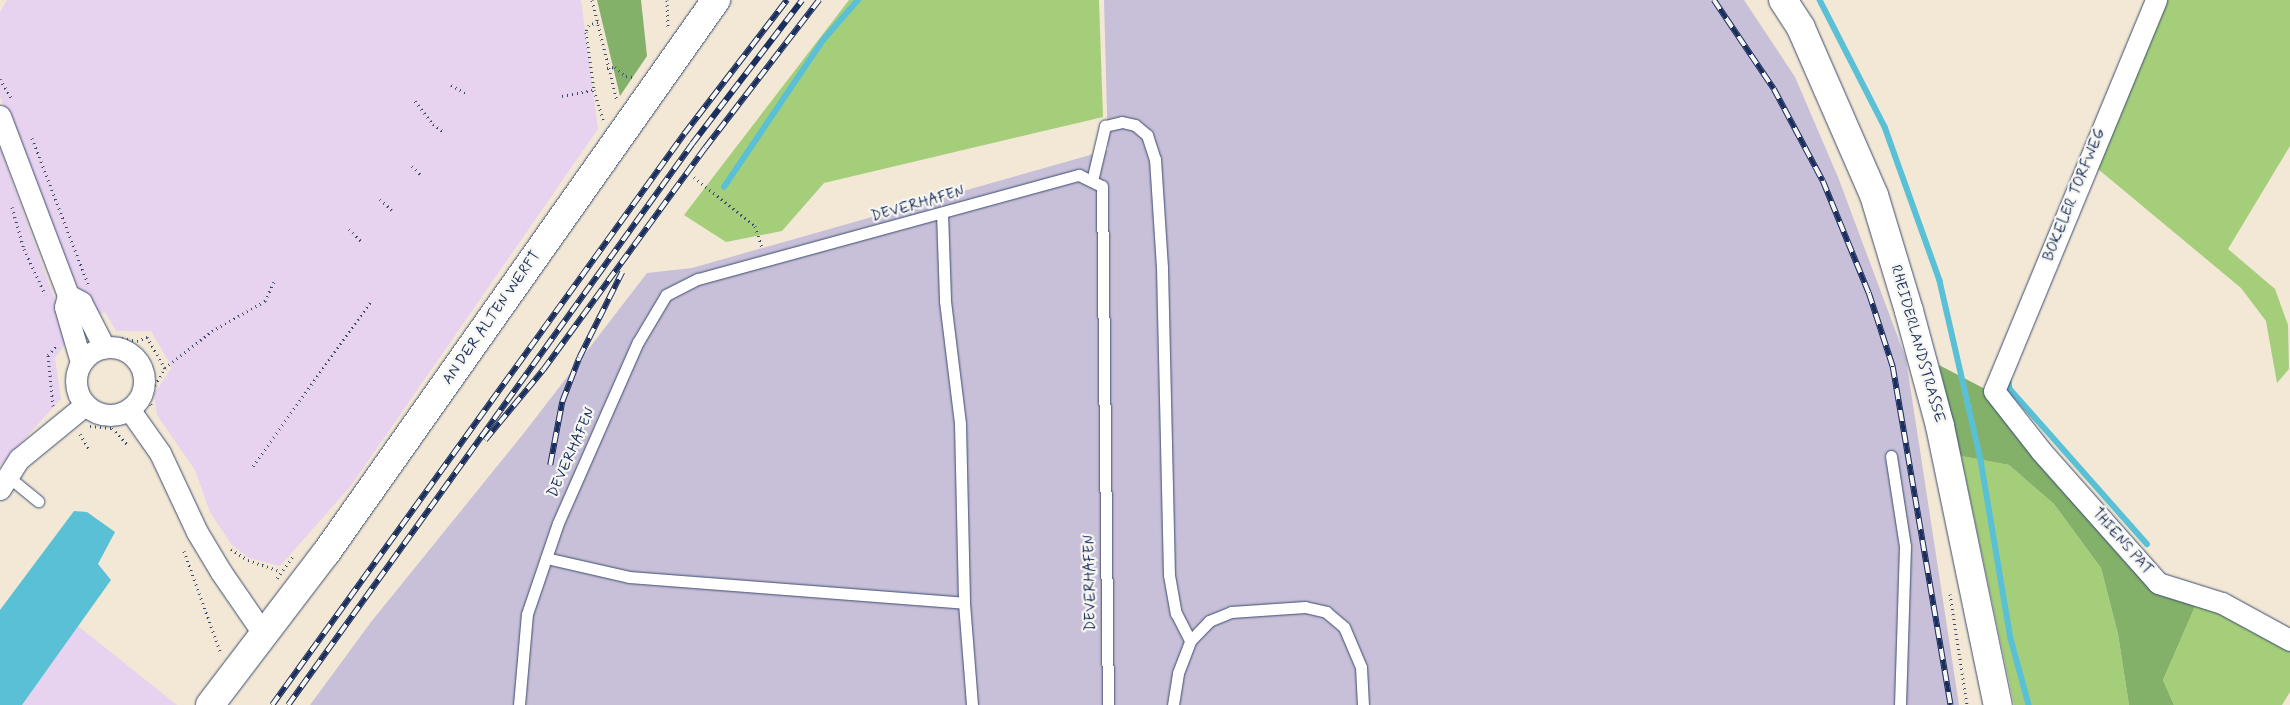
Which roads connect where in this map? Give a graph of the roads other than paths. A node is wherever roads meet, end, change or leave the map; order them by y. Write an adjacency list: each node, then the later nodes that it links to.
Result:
1 (716, 0): 18 (street, AN DER ALTEN WERFT)
2 (1783, 0): 28 (street, RHEIDERLANDSTRASSE)
3 (2156, 0): 10 (street, BOKELER TORFWEG)
4 (0, 116): 7 (street)
5 (1092, 181): 6 (lane, DEVERHAFEN); 20 (lane); 24 (lane, DEVERHAFEN)
6 (942, 213): 16 (lane, DEVERHAFEN); 17 (lane)
7 (68, 295): 8 (street); 9 (street)
8 (110, 341): 9 (street); 12 (street)
9 (81, 362): 11 (street)
10 (1994, 391): 19 (street, THIENS PAT)
11 (85, 405): 12 (street); 14 (street)
12 (129, 409): 18 (street)
13 (1891, 456): 27 (lane)
14 (6, 472): 15 (lane)
15 (38, 501)
16 (546, 558): 17 (lane); 22 (lane, DEVERHAFEN)
17 (964, 603): 23 (lane)
18 (263, 633): 21 (street, AN DER ALTEN WERFT)
19 (2290, 640)
20 (1190, 641): 25 (lane); 26 (lane)
21 (210, 705)
22 (519, 705)
23 (972, 705)
24 (1108, 705)
25 (1172, 705)
26 (1363, 705)
27 (1900, 705)
28 (1998, 705)

